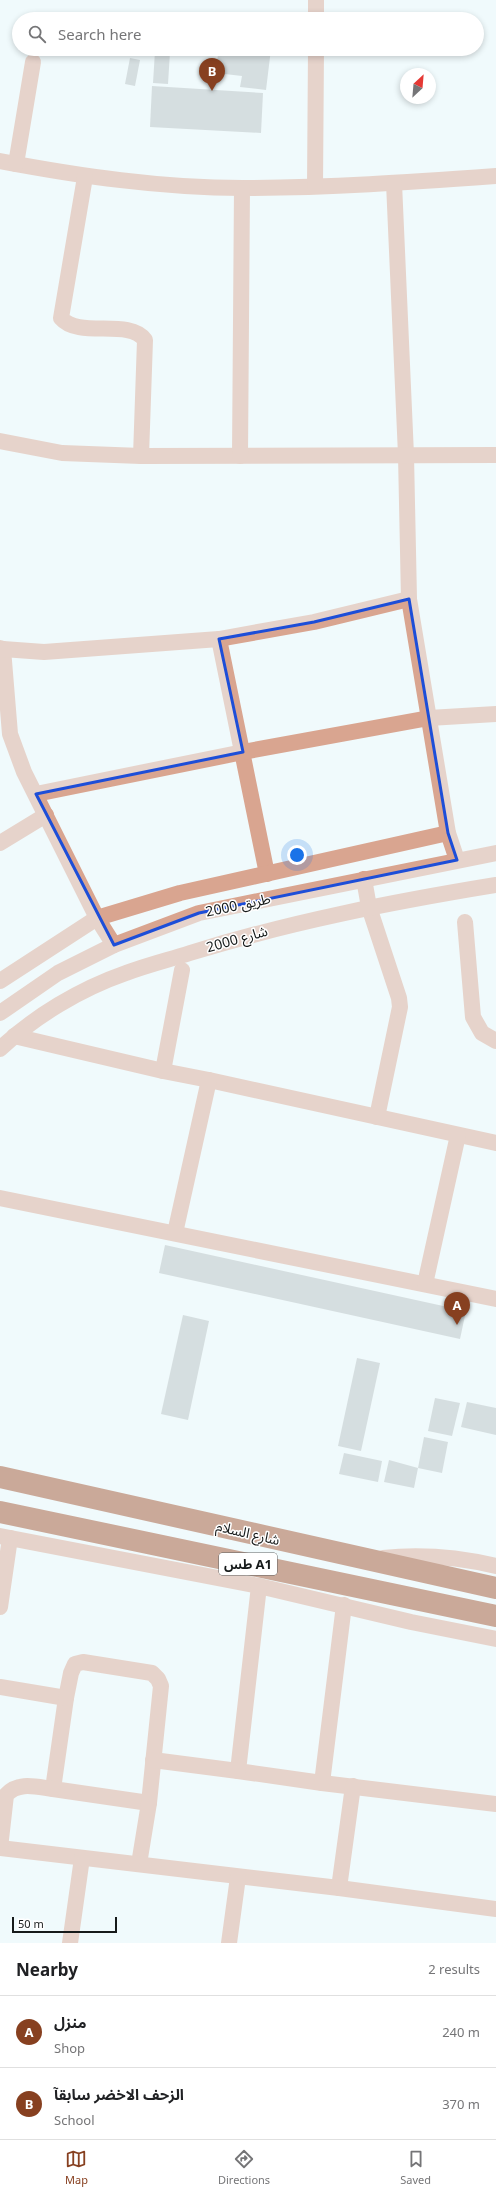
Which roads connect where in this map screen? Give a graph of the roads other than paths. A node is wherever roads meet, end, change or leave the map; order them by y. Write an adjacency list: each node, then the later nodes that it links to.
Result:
1 (316, 0): 2 (street)
2 (316, 12)
3 (316, 56): 9 (street)
4 (33, 62): 5 (street)
5 (8, 163): 7 (street)
6 (496, 176): 8 (street)
7 (85, 177): 10 (street); 14 (street)
8 (394, 183): 9 (street); 12 (street)
9 (315, 186): 10 (street)
10 (242, 188): 15 (street)
11 (0, 441): 14 (street)
12 (406, 455): 13 (street); 15 (street); 16 (street)
13 (496, 455)
14 (141, 456): 15 (street)
15 (240, 456)
16 (409, 599): 17 (street); 20 (street)
17 (219, 639): 18 (street); 22 (street)
18 (2, 648): 21 (street)
19 (496, 714): 20 (street)
20 (429, 718): 22 (street); 25 (street)
21 (5, 734): 23 (street)
22 (243, 752): 23 (street); 29 (street)
23 (36, 794): 24 (street)
24 (46, 816): 26 (street); 33 (street)
25 (448, 833): 28 (street); 29 (street)
26 (0, 843)
27 (496, 853): 28 (street, طريق 2000)
28 (457, 860): 30 (street, طريق 2000)
29 (267, 874): 33 (street)
30 (364, 878): 32 (street); 35 (street, طريق 2000)
31 (496, 885): 32 (street, شارع 2000)
32 (369, 907): 39 (street, شارع 2000); 44 (street)
33 (97, 918): 35 (street); 37 (street)
34 (465, 922): 40 (street)
35 (114, 945): 38 (street, طريق 2000)
36 (182, 970): 42 (street)
37 (0, 981)
38 (0, 1013)
39 (14, 1036): 41 (street, شارع 2000); 42 (street)
40 (496, 1041)
41 (0, 1049)
42 (163, 1071): 43 (street)
43 (209, 1080): 44 (street); 48 (street)
44 (377, 1117): 45 (street)
45 (458, 1135): 46 (street); 49 (street)
46 (496, 1143)
47 (0, 1198): 48 (street)
48 (175, 1233): 49 (street)
49 (425, 1284): 50 (street)
50 (496, 1299)
51 (0, 1477): 54 (highway, شارع السلام)
52 (0, 1512): 60 (highway, طس A1)
53 (5, 1537): 56 (street); 59 (street)
54 (365, 1560): 55 (street); 57 (highway, شارع السلام)
55 (496, 1566)
56 (259, 1586): 58 (street); 65 (street)
57 (496, 1588)
58 (344, 1605): 61 (street); 66 (street)
59 (0, 1606)
60 (496, 1616)
61 (496, 1639)
62 (0, 1688): 63 (street)
63 (66, 1698): 64 (street); 68 (street)
64 (153, 1760): 65 (street); 69 (street)
65 (238, 1771): 66 (street)
66 (322, 1783): 67 (street)
67 (353, 1786): 70 (street); 75 (street)
68 (53, 1789): 69 (street); 71 (street)
69 (149, 1803): 73 (street)
70 (496, 1804)
71 (0, 1848): 72 (street)
72 (82, 1858): 73 (street); 77 (street)
73 (139, 1864): 74 (street)
74 (238, 1877): 75 (street); 78 (street)
75 (339, 1888): 76 (street)
76 (496, 1909)
77 (70, 1943)
78 (229, 1943)

